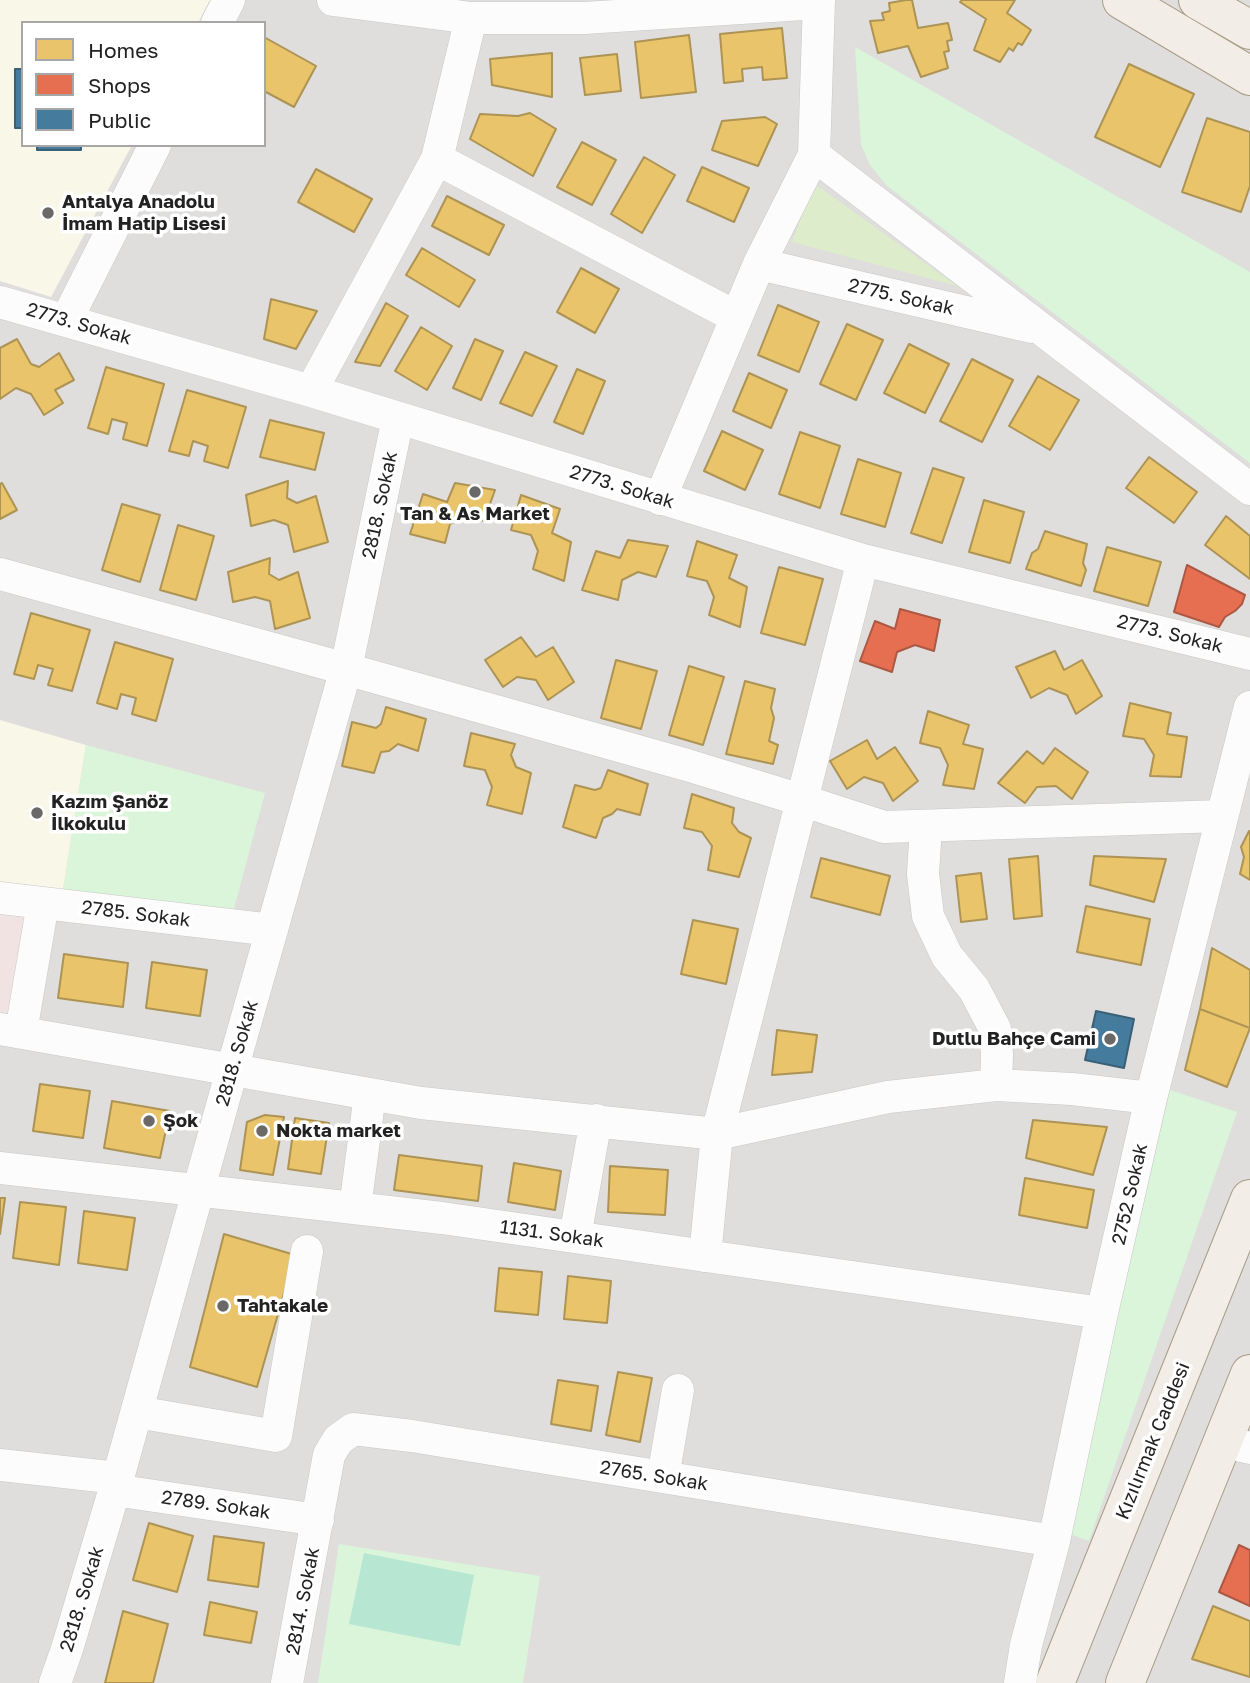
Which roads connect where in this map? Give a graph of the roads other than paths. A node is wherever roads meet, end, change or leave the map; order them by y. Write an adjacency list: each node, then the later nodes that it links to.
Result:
1 (229, 0): 8 (street)
2 (333, 0): 7 (street)
3 (1122, 0): 10 (main road)
4 (1198, 0): 9 (main road)
5 (819, 2): 6 (street); 12 (street)
6 (584, 9): 7 (street)
7 (471, 18): 13 (street)
8 (218, 21)
9 (1250, 30)
10 (1250, 76)
11 (154, 147): 17 (street)
12 (814, 155): 14 (street); 18 (street)
13 (437, 159): 16 (street); 19 (street)
14 (759, 264): 16 (street); 18 (street, 2775. Sokak)
15 (0, 302): 17 (street, 2773. Sokak)
16 (736, 317): 22 (street)
17 (66, 321): 19 (street, 2773. Sokak)
18 (1042, 330): 21 (street)
19 (311, 391): 20 (street, 2773. Sokak)
20 (398, 418): 22 (street, 2773. Sokak); 26 (street, 2818. Sokak)
21 (1250, 489)
22 (660, 499): 23 (street, 2773. Sokak)
23 (863, 560): 25 (street, 2773. Sokak); 29 (street)
24 (0, 574): 26 (street)
25 (1250, 654)
26 (346, 669): 29 (street); 34 (street, 2818. Sokak)
27 (1250, 707): 28 (street, 2752 Sokak)
28 (1242, 779): 30 (street, 2752 Sokak)
29 (802, 800): 31 (street); 41 (street)
30 (1222, 816): 31 (street); 39 (street, 2752 Sokak)
31 (926, 826): 37 (street)
32 (0, 898): 33 (street, 2785. Sokak)
33 (43, 903): 34 (street, 2785. Sokak); 35 (street)
34 (272, 930): 36 (street, 2818. Sokak)
35 (10, 1031): 36 (street)
36 (232, 1070): 38 (street); 43 (street, 2818. Sokak)
37 (996, 1085): 39 (street); 41 (street)
38 (370, 1094): 40 (street); 45 (street)
39 (1152, 1098): 49 (street, 2752 Sokak)
40 (596, 1121): 41 (street); 46 (street)
41 (718, 1133): 48 (street)
42 (0, 1168): 43 (street, 1131. Sokak)
43 (199, 1191): 45 (street, 1131. Sokak); 52 (street, 2818. Sokak)
44 (1250, 1199): 62 (main road, Kızılırmak Caddesi)
45 (355, 1208): 46 (street, 1131. Sokak)
46 (575, 1237): 48 (street, 1131. Sokak)
47 (307, 1251): 52 (street)
48 (705, 1256): 49 (street, 1131. Sokak)
49 (1102, 1314): 58 (street, 2752 Sokak)
50 (1250, 1374): 53 (main road)
51 (678, 1390): 55 (street)
52 (136, 1412): 56 (street, 2818. Sokak)
53 (1236, 1445): 63 (main road)
54 (0, 1465): 56 (street, 2789. Sokak)
55 (663, 1477): 57 (street, 2765. Sokak); 58 (street, 2765. Sokak)
56 (116, 1484): 57 (street, 2789. Sokak); 59 (street, 2818. Sokak)
57 (318, 1520): 60 (street, 2814. Sokak)
58 (1054, 1541): 61 (street, 2752 Sokak)
59 (55, 1683)
60 (287, 1683)
61 (1020, 1683)
62 (1055, 1683)
63 (1125, 1683)

